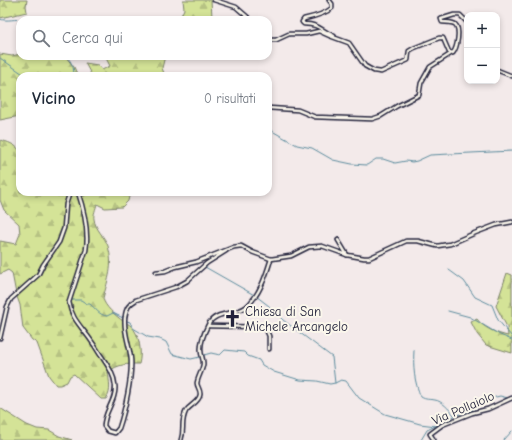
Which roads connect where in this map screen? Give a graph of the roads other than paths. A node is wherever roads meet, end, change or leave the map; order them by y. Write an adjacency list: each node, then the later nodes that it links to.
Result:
1 (214, 0): 3 (street)
2 (328, 0): 5 (street)
3 (246, 16)
4 (464, 19): 7 (street)
5 (338, 39): 6 (street); 7 (street)
6 (272, 40)
7 (452, 53): 10 (street)
8 (500, 71): 9 (street)
9 (512, 76)
10 (272, 108)
11 (69, 196): 20 (street)
12 (79, 196): 15 (street)
13 (512, 222): 16 (street)
14 (338, 240): 16 (street)
15 (226, 251): 17 (street); 18 (street)
16 (347, 255): 17 (street)
17 (271, 258): 19 (street)
18 (156, 272)
19 (209, 326): 21 (street); 23 (street)
20 (0, 338)
21 (269, 349)
22 (512, 398): 24 (street, Via Pollaiolo)
23 (181, 440)
24 (434, 440)

